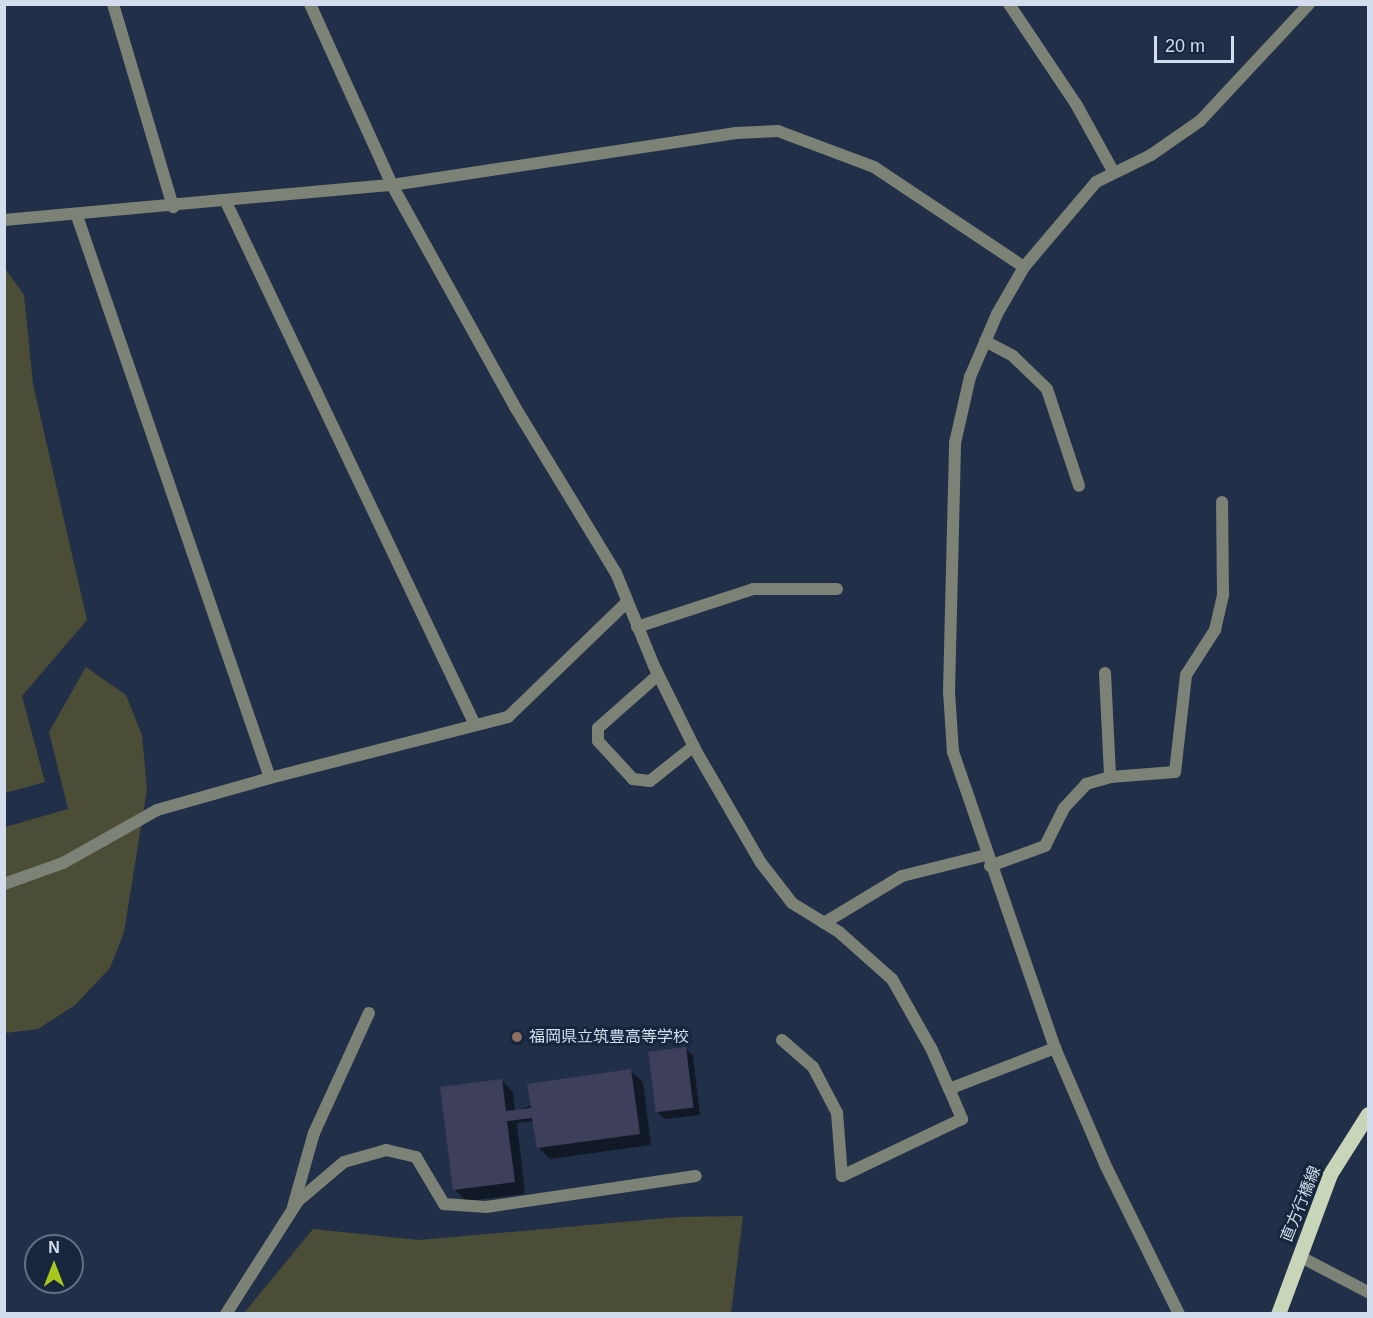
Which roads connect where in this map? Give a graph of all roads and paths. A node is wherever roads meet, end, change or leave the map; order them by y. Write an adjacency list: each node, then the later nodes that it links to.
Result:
1 (113, 4): 8 (street)
2 (310, 4): 6 (street)
3 (1009, 4): 5 (street)
4 (1309, 4): 5 (street)
5 (1113, 171): 11 (street)
6 (392, 185): 7 (street); 11 (street); 16 (street)
7 (226, 202): 8 (street); 20 (street)
8 (173, 207): 9 (street)
9 (77, 216): 10 (street); 23 (street)
10 (4, 220)
11 (1024, 267): 12 (street)
12 (985, 341): 13 (street); 24 (street)
13 (1079, 486)
14 (1221, 502): 22 (street)
15 (837, 589): 17 (street)
16 (626, 603): 17 (street); 20 (street)
17 (637, 627): 19 (street)
18 (1105, 673): 22 (street)
19 (658, 675): 21 (street); 21 (street)
20 (475, 725): 23 (street)
21 (694, 746): 26 (street)
22 (1110, 777): 24 (street)
23 (270, 778): 25 (street)
24 (988, 861): 26 (street); 29 (street)
25 (4, 884)
26 (824, 923): 30 (street)
27 (369, 1013): 33 (street)
28 (782, 1040): 30 (street)
29 (1055, 1048): 30 (street); 37 (street)
30 (949, 1089)
31 (1368, 1114): 34 (main road, 直方行橋線)
32 (696, 1176): 33 (street)
33 (292, 1211): 36 (street)
34 (1299, 1256): 35 (street); 38 (main road, 直方行橋線)
35 (1368, 1292)
36 (226, 1314)
37 (1179, 1314)
38 (1278, 1314)

